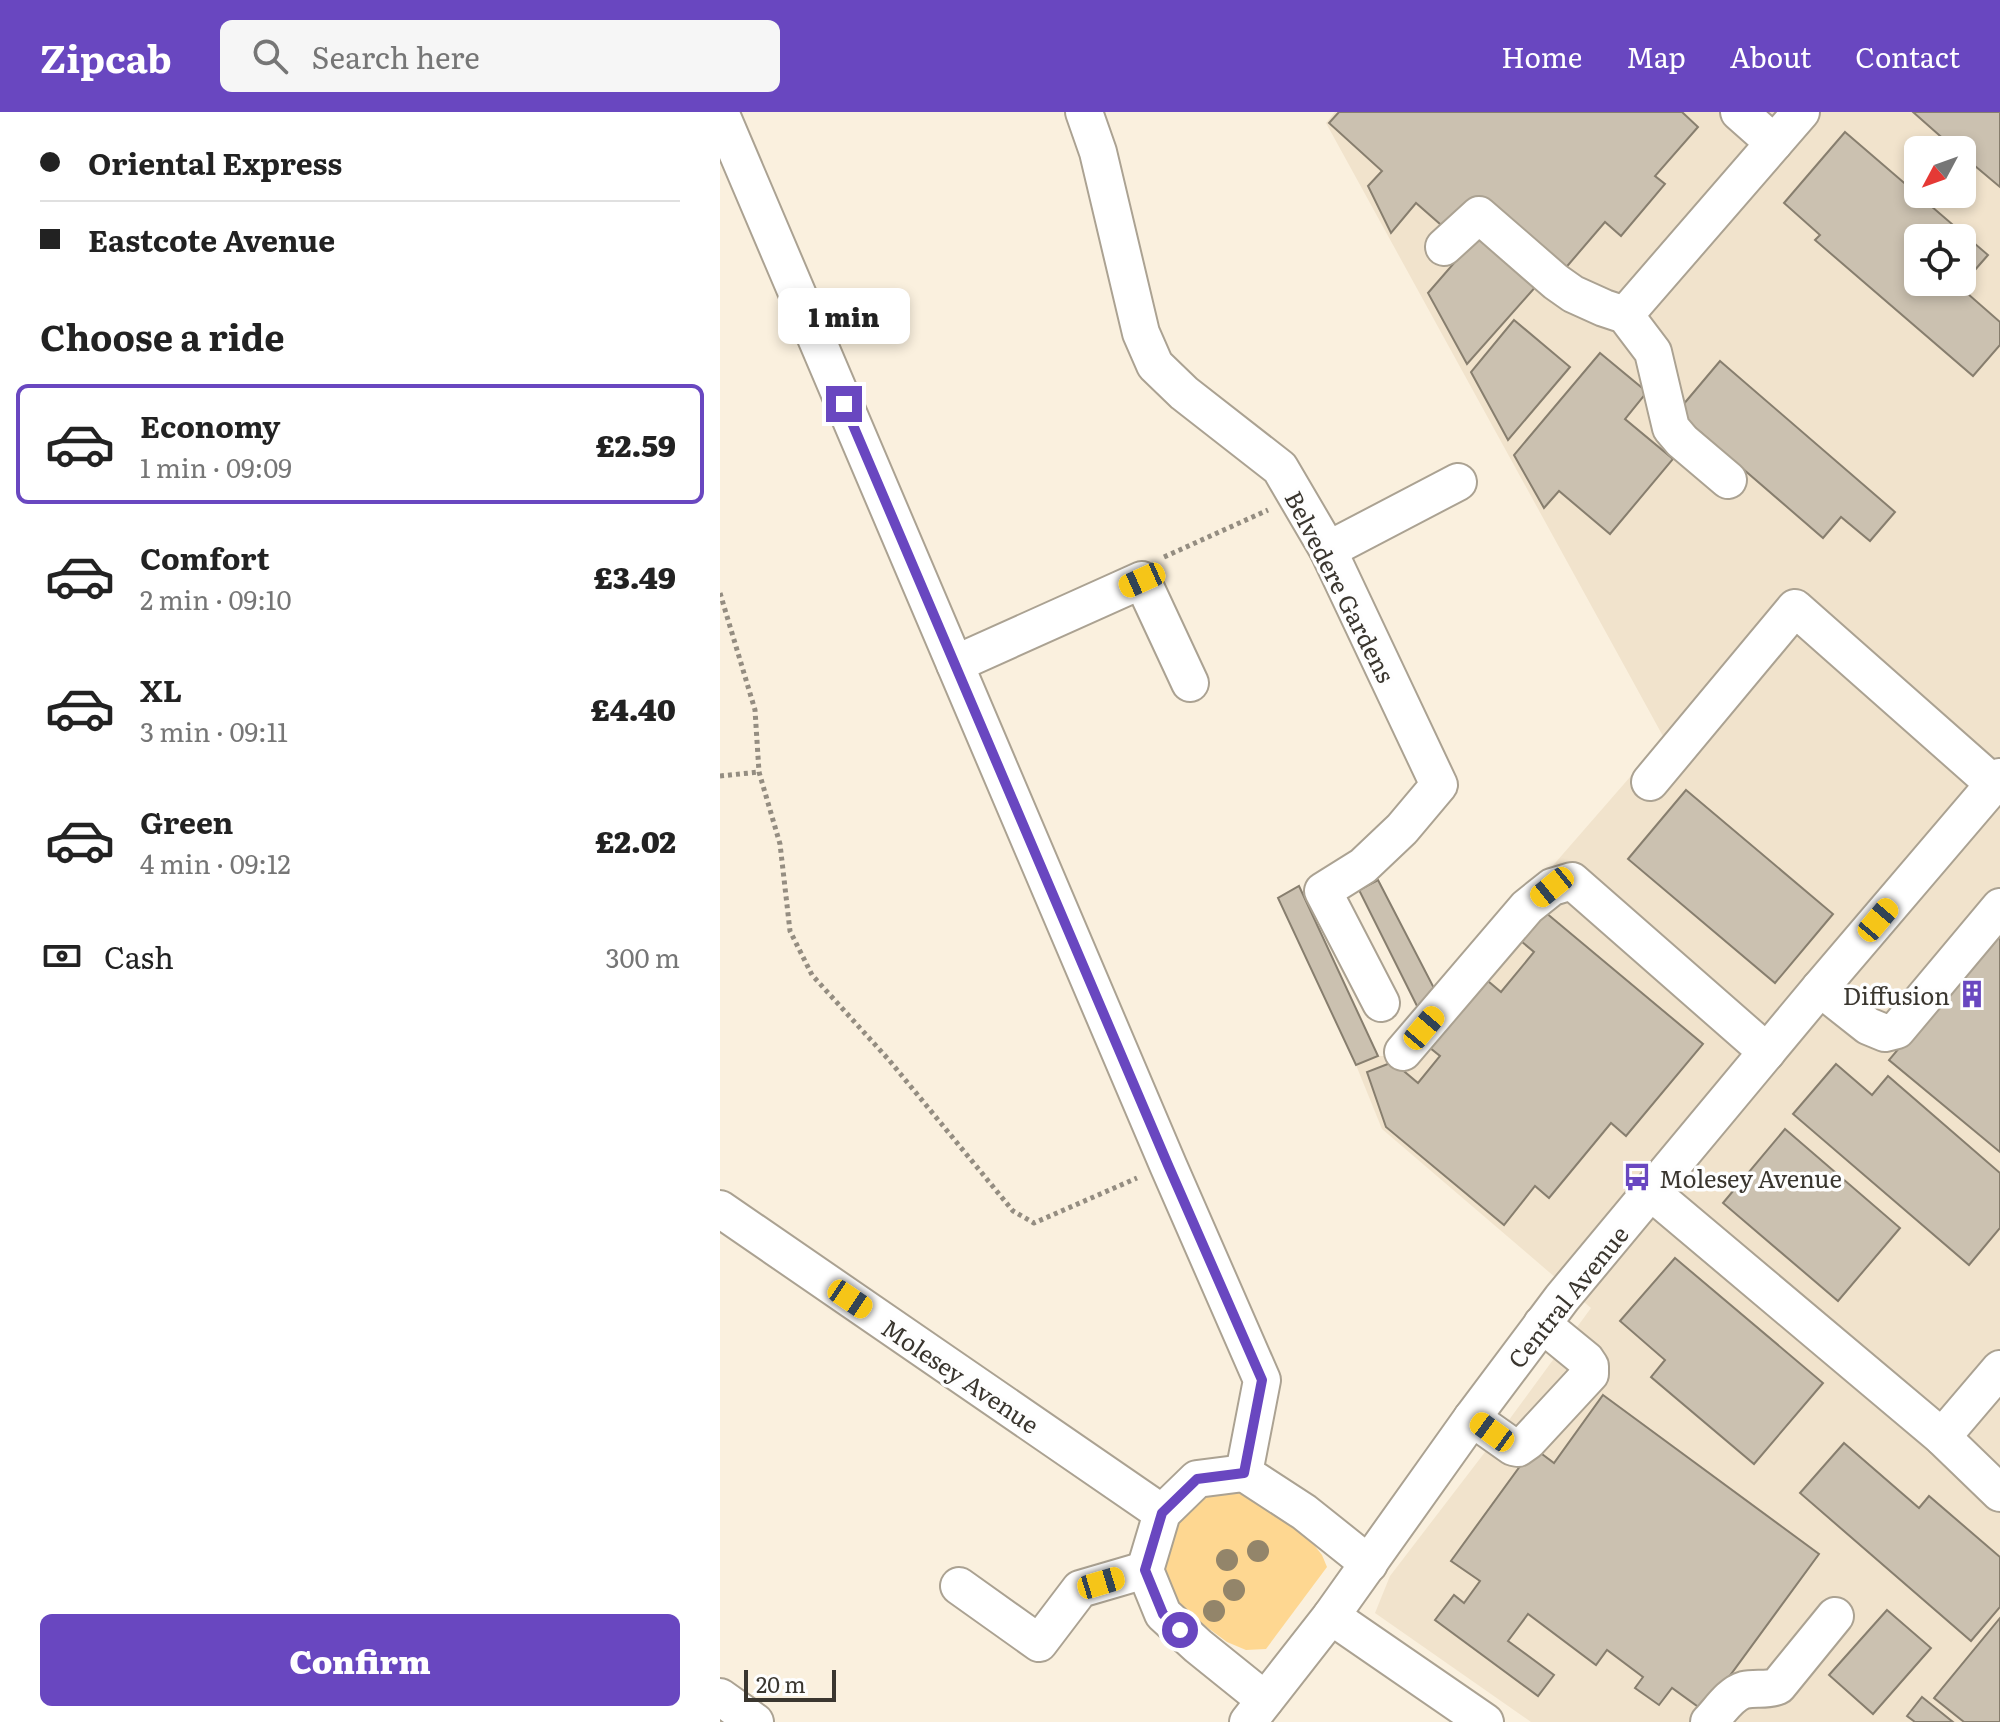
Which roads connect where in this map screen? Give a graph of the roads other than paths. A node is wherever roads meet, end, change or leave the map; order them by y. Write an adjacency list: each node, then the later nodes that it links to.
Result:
1 (720, 112): 11 (street)
2 (1084, 112): 10 (street, Belvedere Gardens)
3 (1739, 112): 5 (street)
4 (1801, 112): 5 (street)
5 (1774, 143): 7 (street)
6 (1444, 247): 7 (street)
7 (1625, 315): 8 (street)
8 (1728, 480)
9 (1458, 482): 10 (street)
10 (1328, 550): 17 (street, Belvedere Gardens)
11 (955, 664): 12 (street); 26 (street)
12 (1190, 683)
13 (1997, 780): 14 (street); 16 (street, Central Avenue)
14 (1650, 782)
15 (2000, 907): 16 (street)
16 (1820, 988): 19 (street, Central Avenue)
17 (1381, 1003)
18 (1403, 1052): 19 (street)
19 (1767, 1052): 20 (street, Central Avenue)
20 (1651, 1192): 22 (street, Central Avenue); 25 (street)
21 (720, 1209): 28 (street, Molesey Avenue)
22 (1542, 1324): 24 (street, Central Avenue); 24 (street)
23 (2000, 1369): 25 (street)
24 (1472, 1418): 29 (street, Central Avenue)
25 (1942, 1437): 27 (street)
26 (1244, 1473): 28 (street); 29 (street)
27 (2000, 1493)
28 (1162, 1513): 30 (street)
29 (1369, 1564): 32 (street, Central Avenue)
30 (1145, 1570): 31 (street); 35 (street)
31 (959, 1586)
32 (1331, 1616): 35 (street, Central Avenue); 37 (street)
33 (1835, 1616): 38 (street)
34 (720, 1697): 36 (street)
35 (1257, 1711)
36 (755, 1722)
37 (1485, 1722)
38 (1709, 1722)

